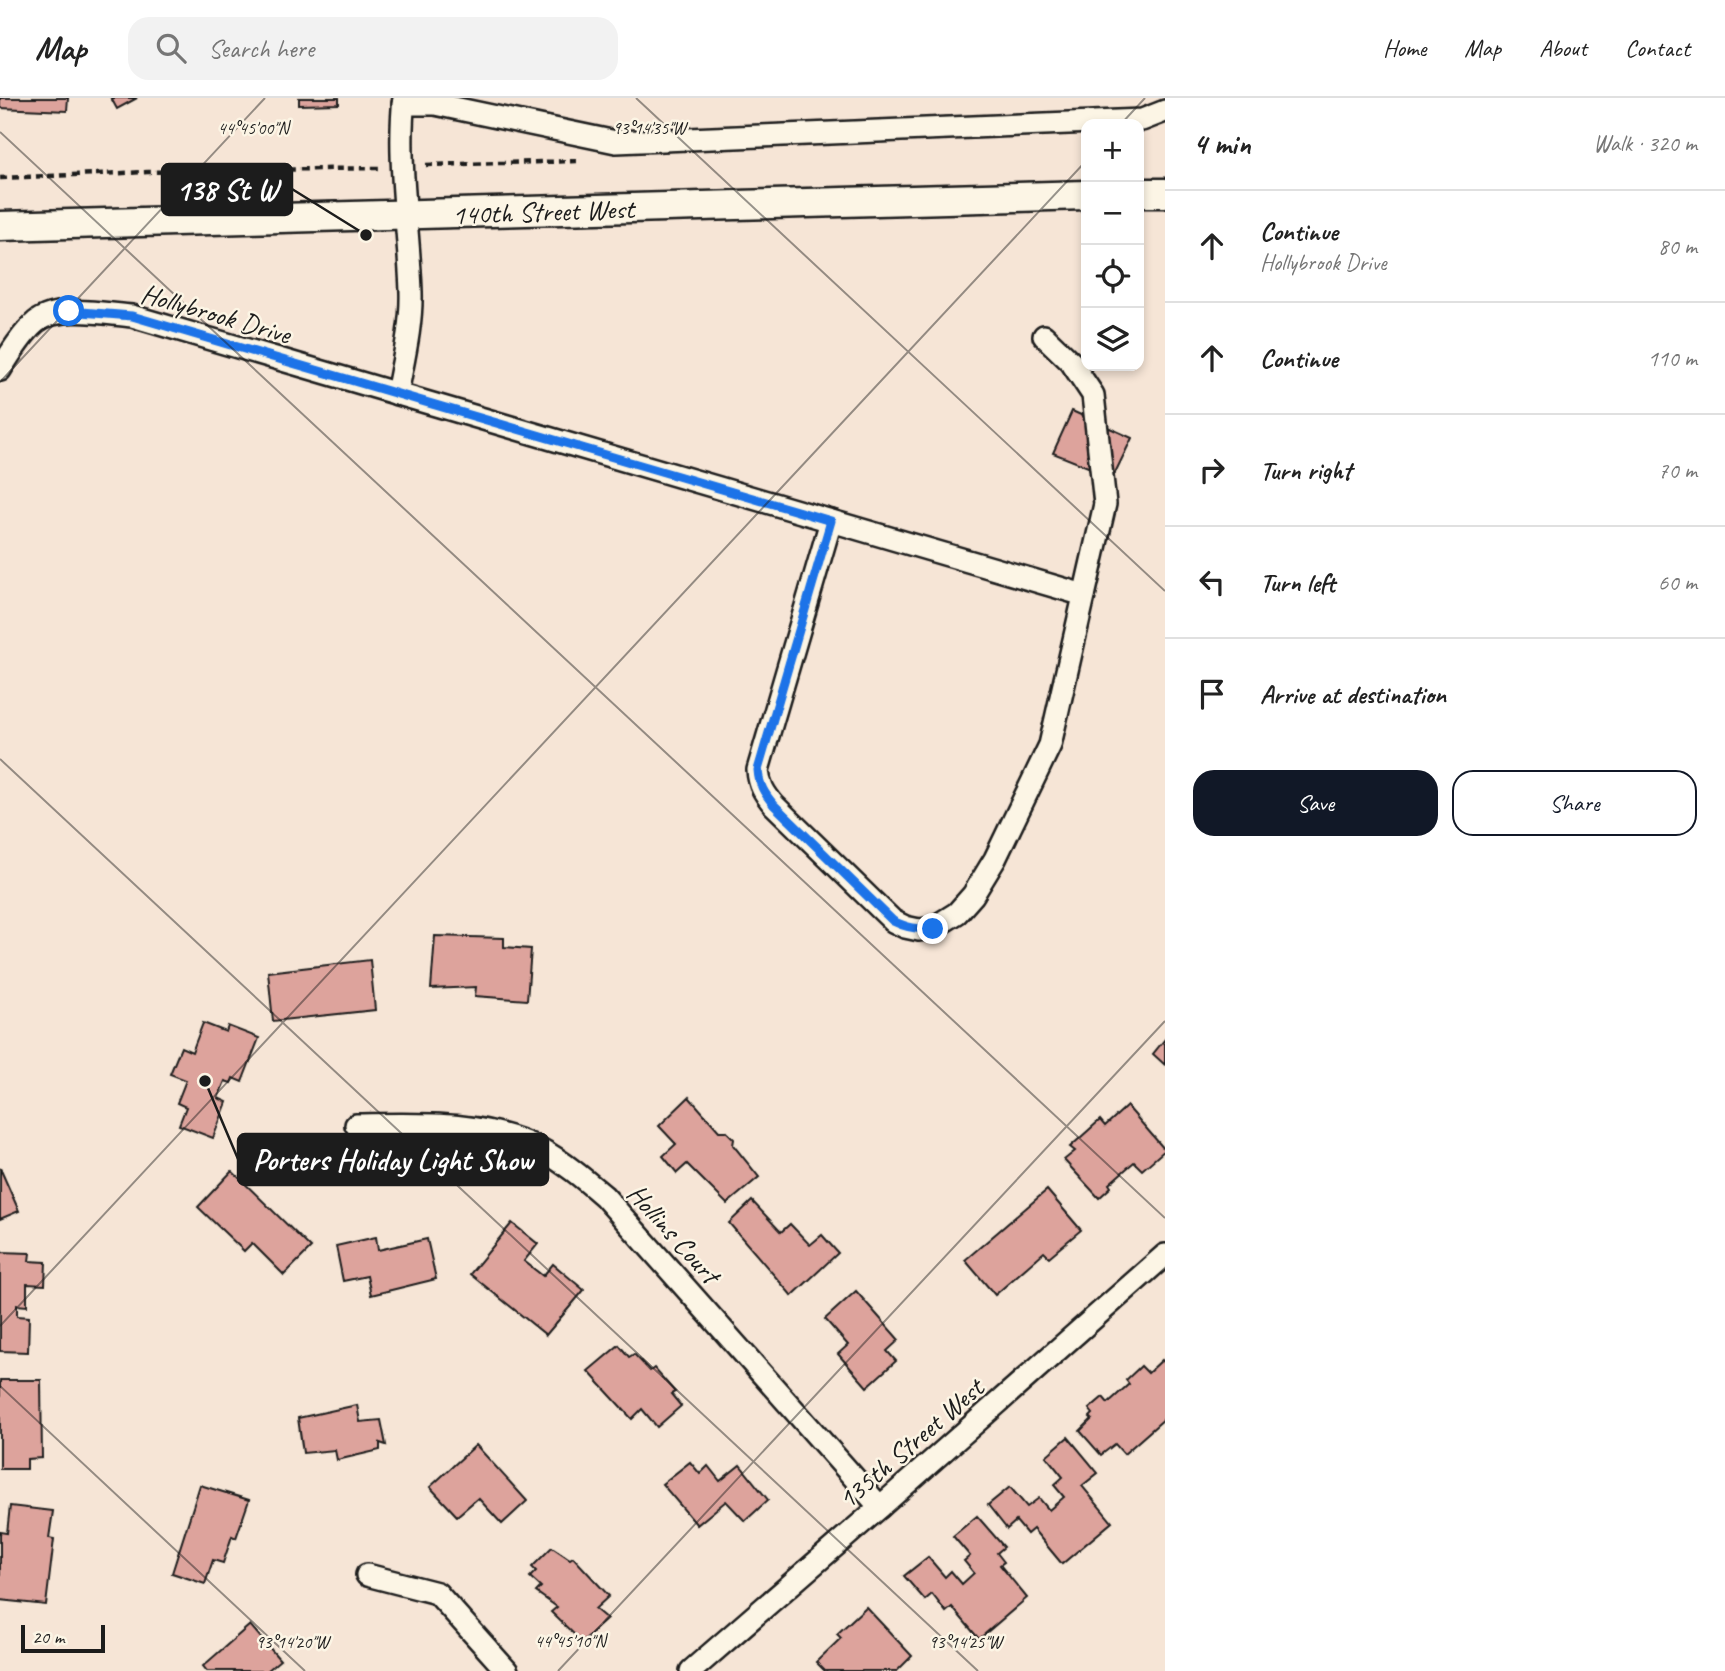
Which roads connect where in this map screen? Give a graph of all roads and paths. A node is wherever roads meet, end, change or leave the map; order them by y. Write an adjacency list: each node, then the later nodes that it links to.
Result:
1 (403, 101): 2 (street); 8 (street)
2 (1165, 111)
3 (374, 168): 4 (path)
4 (0, 178)
5 (1165, 192): 6 (street)
6 (1144, 193)
7 (1081, 195): 8 (street, 140th Street West)
8 (406, 215): 9 (street, 140th Street West); 12 (street)
9 (0, 226)
10 (1044, 336): 14 (street)
11 (0, 370): 12 (street, Hollybrook Drive)
12 (397, 394): 13 (street, Hollybrook Drive)
13 (831, 521): 14 (street, Hollybrook Drive); 14 (street)
14 (1084, 595)
15 (356, 1125): 17 (street, Hollins Court)
16 (1165, 1255): 17 (street, 135th Street West)
17 (880, 1507): 20 (street, 135th Street West)
18 (367, 1575): 19 (street)
19 (508, 1671)
20 (691, 1671)

